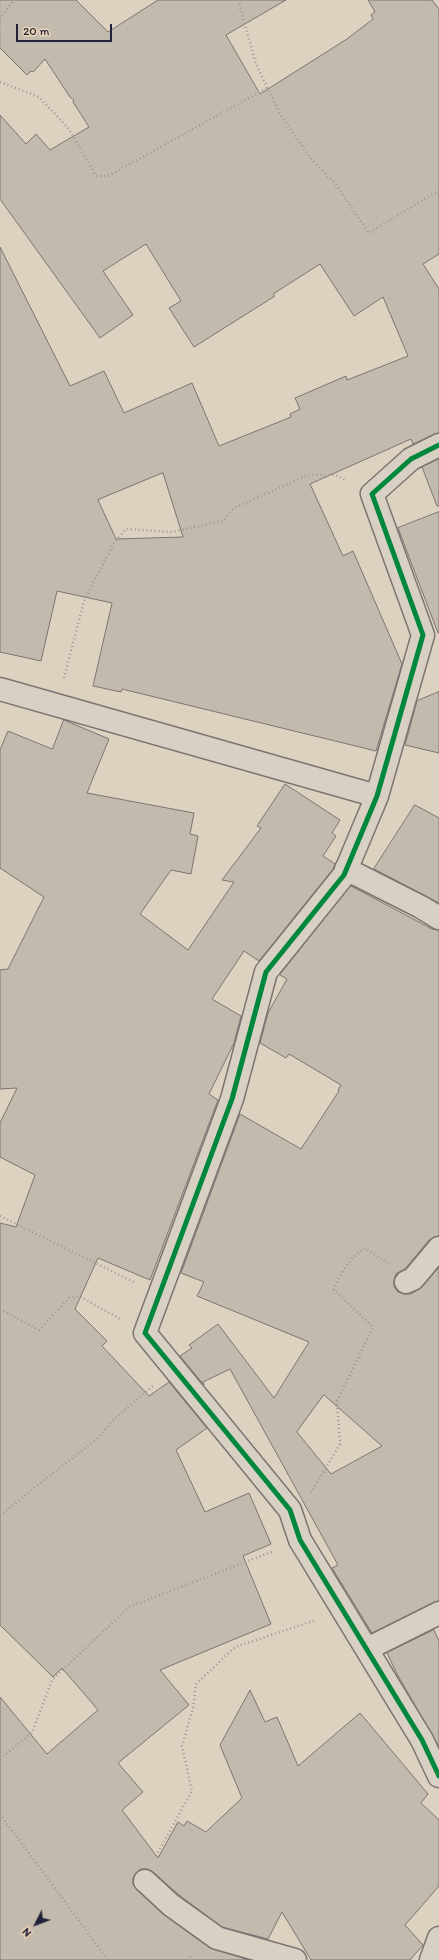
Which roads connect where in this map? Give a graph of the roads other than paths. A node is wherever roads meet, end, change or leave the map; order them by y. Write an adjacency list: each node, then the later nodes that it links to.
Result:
1 (439, 445): 3 (street)
2 (0, 689): 3 (street)
3 (377, 796): 4 (street)
4 (346, 869): 5 (street); 9 (street)
5 (439, 918)
6 (439, 1248): 7 (street)
7 (406, 1282)
8 (439, 1613): 9 (street)
9 (367, 1649): 10 (street)
10 (439, 1776)
11 (145, 1881): 13 (street)
12 (439, 1938): 14 (street)
13 (295, 1960)
14 (431, 1960)

